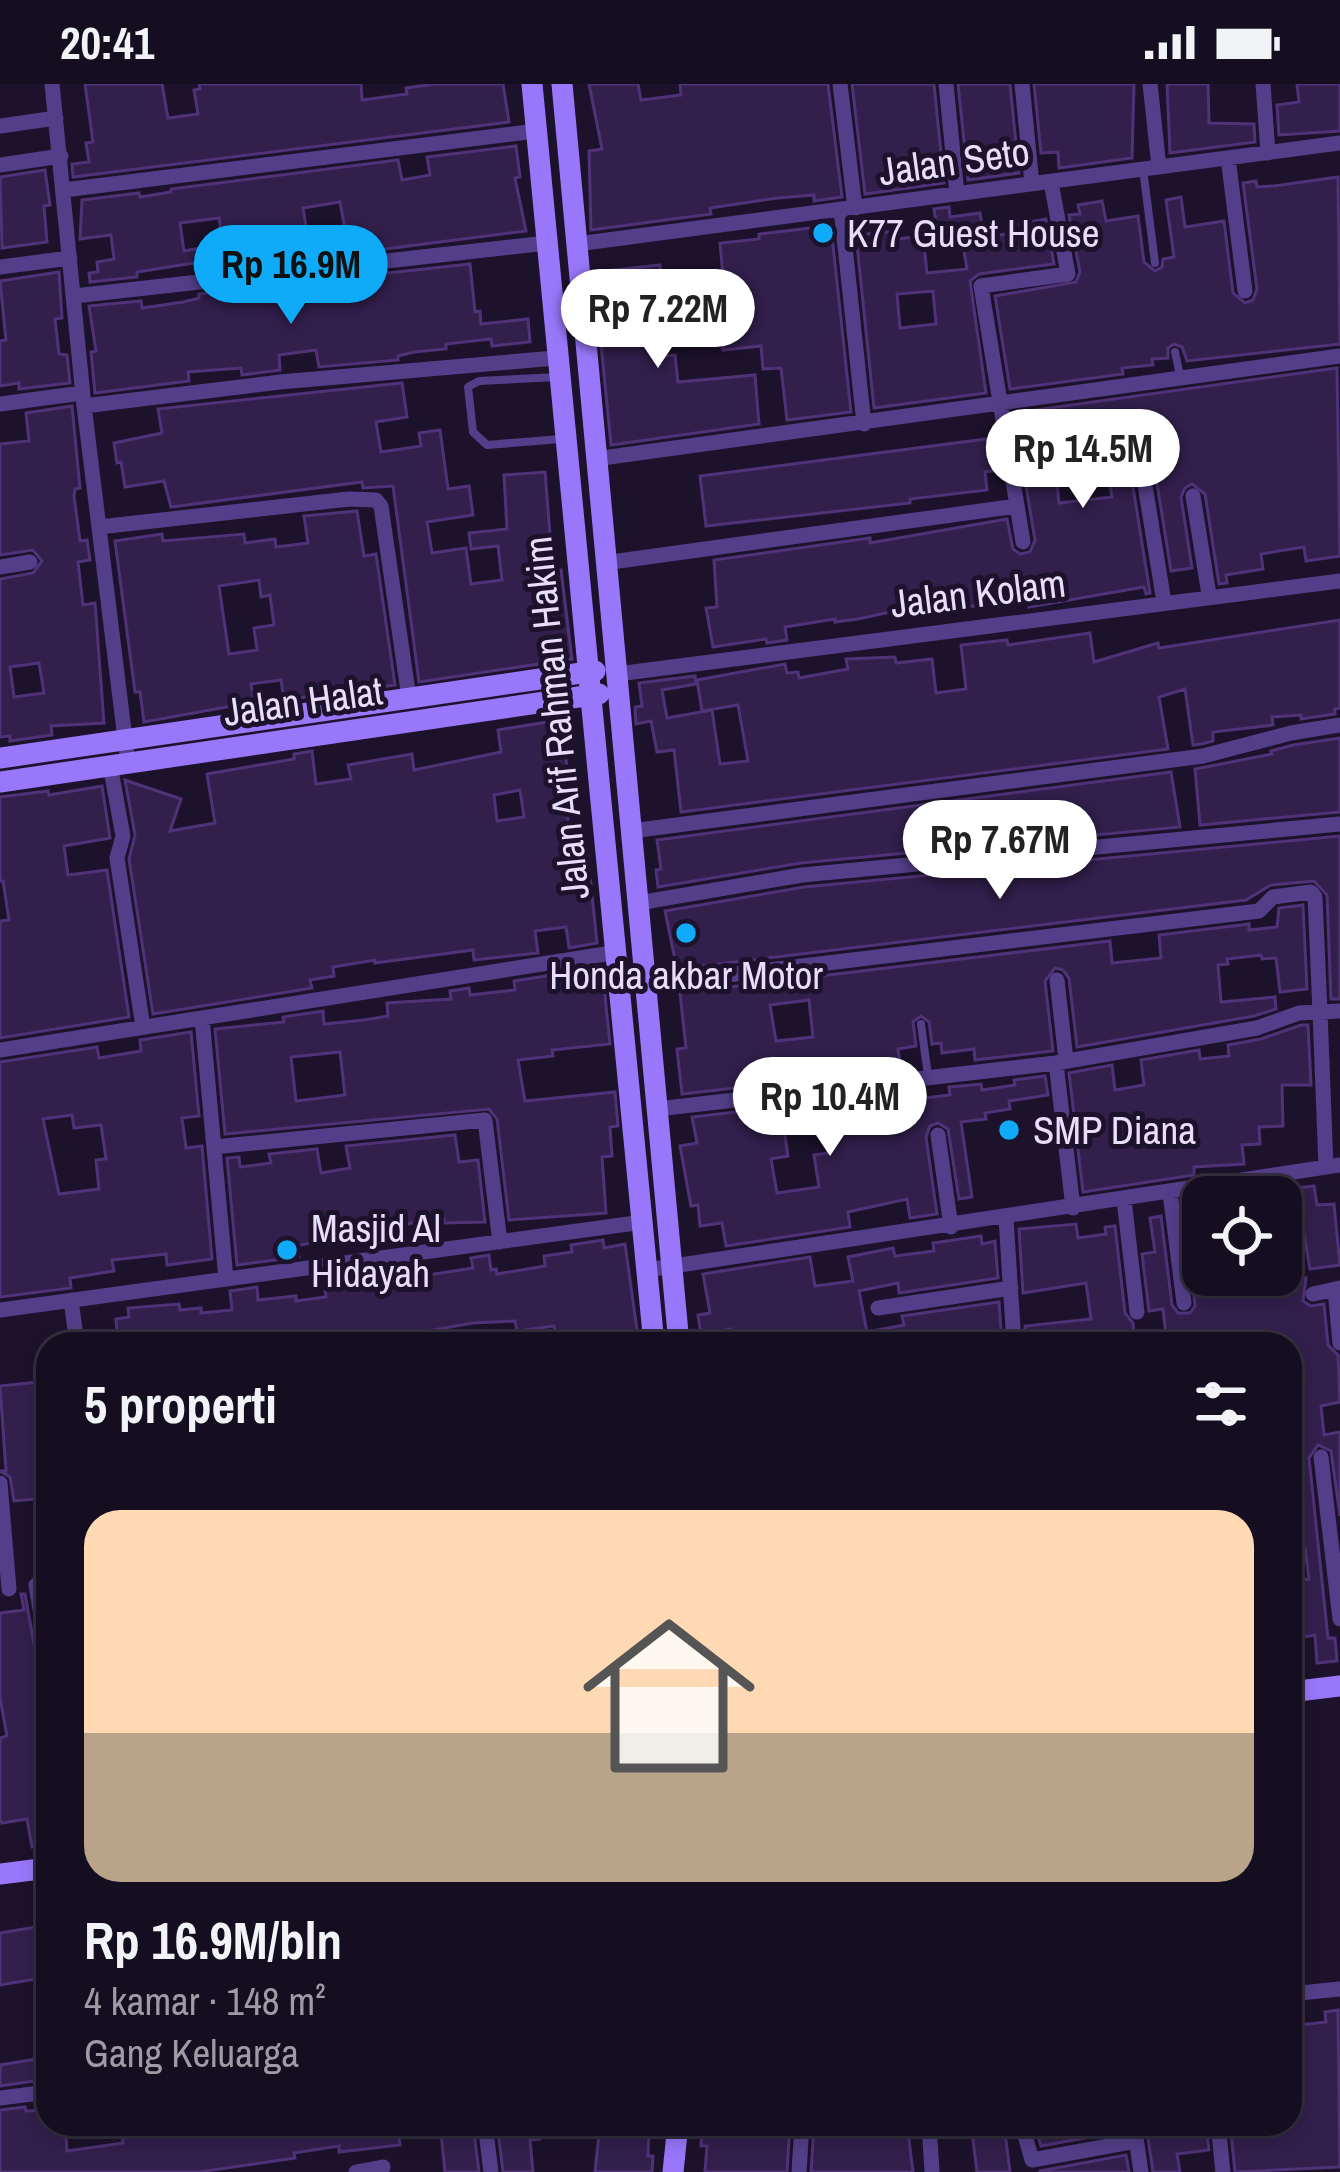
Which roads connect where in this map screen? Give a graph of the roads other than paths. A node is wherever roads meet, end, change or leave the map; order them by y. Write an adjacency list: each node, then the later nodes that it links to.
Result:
1 (52, 84): 9 (street)
2 (561, 84): 8 (main road); 24 (main road, Jalan Arif Rahman Hakim)
3 (840, 84): 22 (street)
4 (946, 84): 21 (street)
5 (1022, 84): 19 (street)
6 (1150, 84): 17 (street)
7 (1263, 84): 13 (street)
8 (532, 85): 11 (main road, Jalan Arif Rahman Hakim)
9 (56, 118): 10 (street); 14 (street)
10 (0, 126)
11 (536, 131): 20 (street); 23 (main road, Jalan Arif Rahman Hakim)
12 (1340, 143): 13 (street, Jalan Seto)
13 (1268, 153): 15 (street, Jalan Seto)
14 (61, 156): 16 (street); 20 (street)
15 (1228, 158): 17 (street, Jalan Seto); 28 (street)
16 (0, 165)
17 (1151, 168): 18 (street, Jalan Seto); 26 (lane)
18 (1051, 182): 19 (street, Jalan Seto); 35 (street)
19 (1032, 184): 21 (street, Jalan Seto)
20 (64, 190): 25 (street)
21 (957, 194): 22 (street, Jalan Seto)
22 (848, 208): 24 (street, Jalan Seto); 37 (street)
23 (548, 243): 29 (street); 32 (main road, Jalan Arif Rahman Hakim)
24 (577, 244): 39 (main road, Jalan Arif Rahman Hakim)
25 (70, 258): 27 (street); 29 (street)
26 (1155, 263)
27 (0, 267)
28 (1245, 291)
29 (74, 296): 34 (street)
30 (1175, 352): 33 (lane)
31 (1340, 356): 33 (street)
32 (556, 367): 34 (street); 38 (main road, Jalan Arif Rahman Hakim); 38 (lane)
33 (1180, 378): 35 (street)
34 (83, 399): 36 (street); 43 (street)
35 (1000, 403): 37 (street); 42 (street)
36 (0, 404)
37 (864, 424): 39 (street)
38 (563, 440): 51 (main road, Jalan Arif Rahman Hakim)
39 (595, 459): 46 (main road, Jalan Arif Rahman Hakim)
40 (1144, 479): 50 (street)
41 (1193, 496): 49 (street)
42 (1017, 506): 44 (street); 46 (street)
43 (99, 527): 54 (street); 56 (street)
44 (1023, 542)
45 (30, 562): 47 (street)
46 (604, 563): 52 (main road, Jalan Arif Rahman Hakim)
47 (0, 567)
48 (1340, 581): 49 (street, Jalan Kolam)
49 (1209, 595): 50 (street, Jalan Kolam)
50 (1164, 602): 52 (street, Jalan Kolam)
51 (586, 672): 52 (main road, Jalan Halat); 53 (main road, Jalan Arif Rahman Hakim); 54 (main road, Jalan Halat)
52 (618, 678): 53 (main road, Jalan Halat); 61 (main road, Jalan Arif Rahman Hakim)
53 (589, 696): 58 (main road, Jalan Halat); 63 (main road, Jalan Arif Rahman Hakim)
54 (409, 698): 56 (main road, Jalan Halat)
55 (1340, 725): 61 (street)
56 (124, 737): 57 (main road, Jalan Halat); 58 (street)
57 (0, 758)
58 (119, 764): 59 (main road, Jalan Halat); 70 (street)
59 (0, 782)
60 (1340, 824): 62 (street)
61 (631, 831): 62 (main road, Jalan Arif Rahman Hakim)
62 (638, 903): 65 (main road, Jalan Arif Rahman Hakim)
63 (618, 952): 68 (street); 82 (main road, Jalan Arif Rahman Hakim)
64 (1057, 980): 72 (street)
65 (645, 985): 67 (street); 74 (main road, Jalan Arif Rahman Hakim)
66 (1340, 1011): 67 (street)
67 (1320, 1012): 72 (street); 77 (street)
68 (202, 1018): 70 (street); 76 (street)
69 (921, 1024): 73 (lane)
70 (142, 1028): 71 (street)
71 (0, 1050)
72 (1061, 1062): 73 (street); 80 (street)
73 (928, 1077): 74 (street)
74 (657, 1109): 85 (main road, Jalan Arif Rahman Hakim)
75 (938, 1135): 83 (street)
76 (214, 1147): 84 (street); 87 (street)
77 (1333, 1166): 78 (street)
78 (1170, 1193): 79 (street); 92 (street)
79 (1124, 1200): 80 (street); 95 (street)
80 (1073, 1208): 81 (street)
81 (1006, 1218): 83 (street); 88 (street)
82 (643, 1222): 84 (street); 86 (main road, Jalan Arif Rahman Hakim)
83 (951, 1226): 85 (street)
84 (500, 1242): 87 (street)
85 (671, 1268): 86 (street); 98 (main road, Jalan Arif Rahman Hakim)
86 (647, 1270): 97 (main road, Jalan Arif Rahman Hakim)
87 (226, 1279): 91 (street)
88 (1011, 1288): 93 (street); 99 (street)
89 (1337, 1288): 90 (street); 100 (street)
90 (1313, 1294)
91 (70, 1300): 94 (street); 96 (street)
92 (1184, 1303)
93 (878, 1309)
94 (0, 1310)
95 (1138, 1312)
96 (75, 1332)
97 (653, 1332)
98 (678, 1332)
99 (1013, 1332)
100 (1340, 1343)
101 (1321, 1457): 105 (street)
102 (0, 1484): 104 (street)
103 (36, 1585): 104 (street)
104 (4, 1589)
105 (1340, 1619)
106 (1340, 1686): 107 (main road)
107 (1302, 1691)
108 (36, 1870): 109 (main road)
109 (0, 1874)
110 (1340, 1989): 111 (street)
111 (1302, 1993)
112 (36, 2094): 113 (street)
113 (0, 2098)
114 (486, 2136): 124 (street)
115 (677, 2136): 125 (main road)
116 (801, 2136): 126 (street)
117 (930, 2136): 127 (street)
118 (1025, 2136): 119 (street)
119 (1127, 2136)
120 (1135, 2136): 128 (street)
121 (1219, 2136): 129 (street)
122 (383, 2168): 123 (street)
123 (356, 2172)
124 (491, 2172)
125 (673, 2172)
126 (799, 2172)
127 (932, 2172)
128 (1141, 2172)
129 (1223, 2172)

